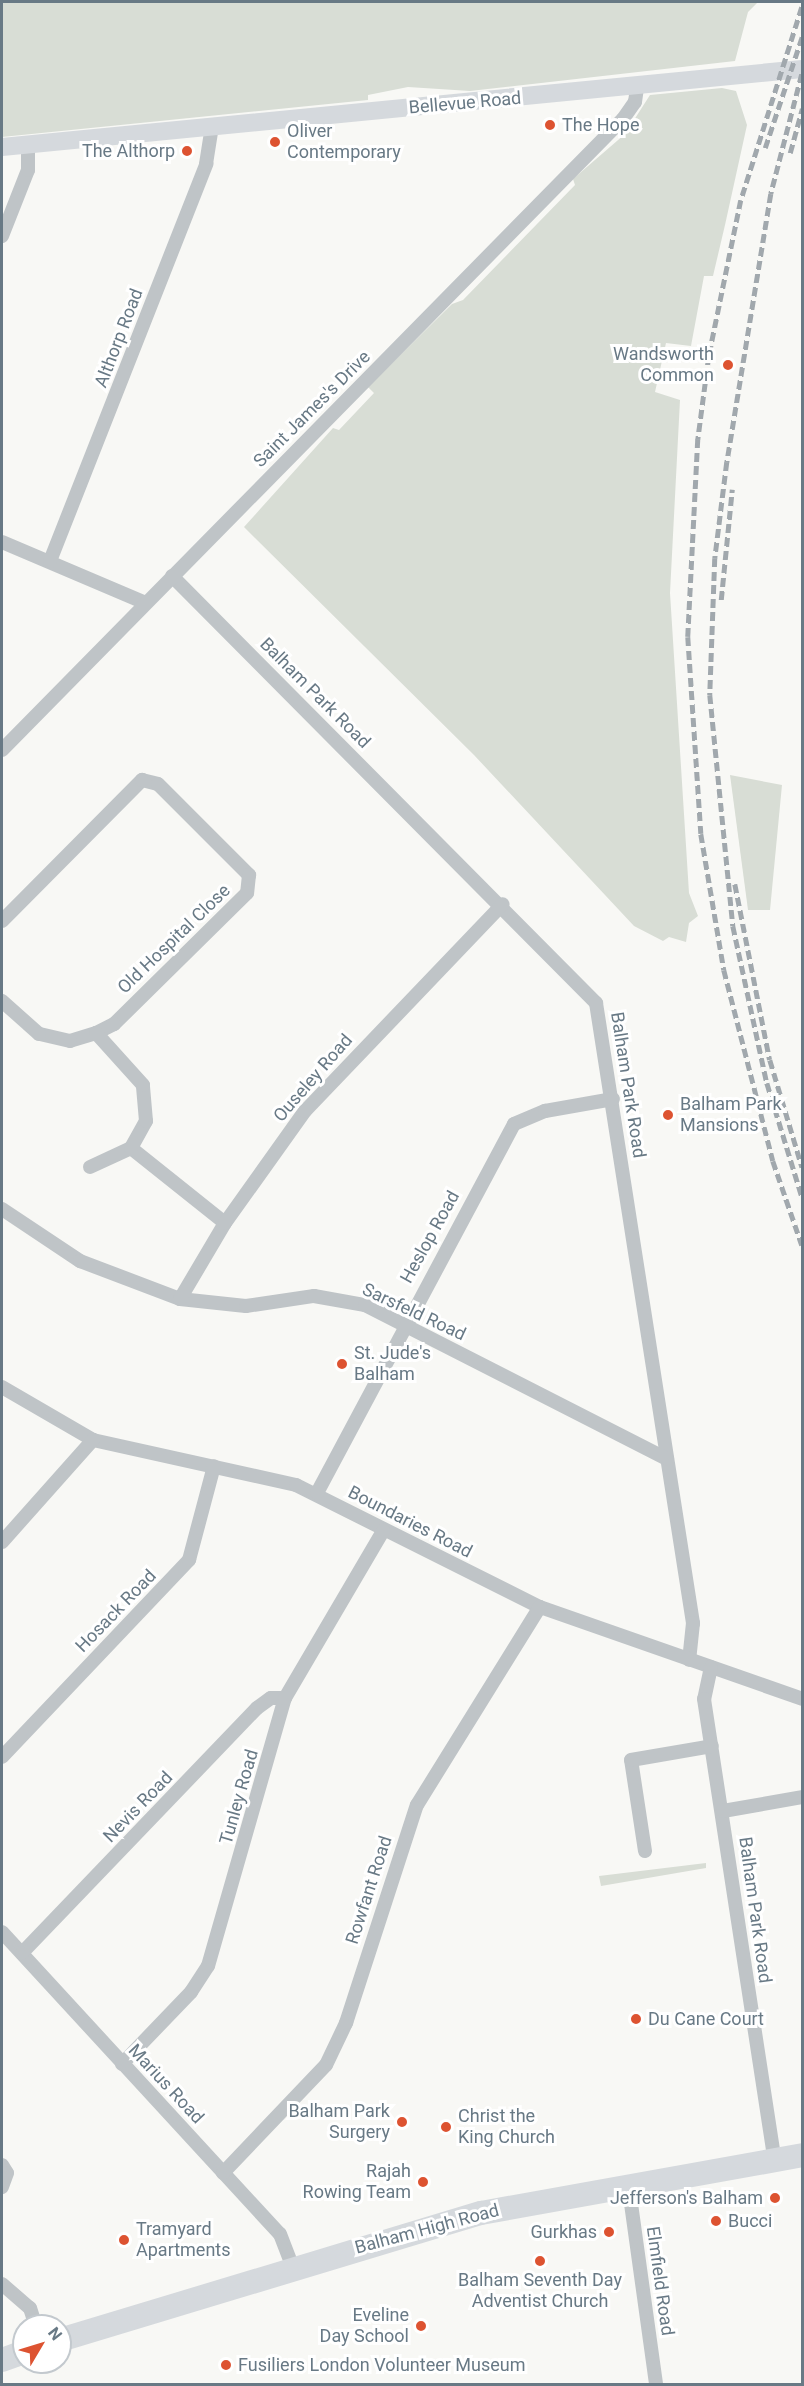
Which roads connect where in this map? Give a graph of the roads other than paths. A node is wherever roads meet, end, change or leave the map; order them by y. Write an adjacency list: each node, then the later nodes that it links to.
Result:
1 (802, 69): 2 (main road, Bellevue Road)
2 (637, 87): 3 (main road, Bellevue Road); 9 (street, Saint James's Drive)
3 (212, 126): 4 (main road, Bellevue Road); 8 (street, Althorp Road)
4 (28, 144): 5 (main road, Bellevue Road); 6 (street)
5 (2, 147)
6 (2, 236)
7 (2, 543): 8 (street)
8 (50, 561): 10 (street)
9 (172, 576): 10 (street, Saint James's Drive); 12 (street, Balham Park Road)
10 (146, 603): 11 (street, Saint James's Drive)
11 (2, 750)
12 (503, 904): 16 (street, Balham Park Road); 20 (street, Ouseley Road)
13 (2, 921): 15 (street, Old Hospital Close)
14 (2, 1001): 15 (street, Old Hospital Close)
15 (96, 1033): 17 (street)
16 (613, 1099): 22 (street, Heslop Road); 25 (street, Balham Park Road)
17 (130, 1148): 18 (street); 20 (street)
18 (90, 1167)
19 (2, 1209): 21 (street, Sarsfeld Road)
20 (225, 1222): 21 (street, Ouseley Road)
21 (180, 1299): 22 (street, Sarsfeld Road)
22 (405, 1323): 25 (street, Sarsfeld Road); 27 (street, Heslop Road)
23 (2, 1387): 24 (street, Boundaries Road)
24 (93, 1440): 26 (street, Boundaries Road); 29 (street)
25 (667, 1459): 31 (street, Balham Park Road)
26 (214, 1466): 27 (street, Boundaries Road); 36 (street, Hosack Road)
27 (316, 1492): 28 (street, Boundaries Road)
28 (383, 1531): 30 (street, Boundaries Road); 33 (street, Tunley Road)
29 (2, 1542)
30 (540, 1606): 31 (street, Boundaries Road); 46 (street, Rowfant Road)
31 (689, 1660): 32 (street, Boundaries Road)
32 (711, 1667): 34 (street, Boundaries Road); 35 (street, Balham Park Road)
33 (285, 1698): 41 (street, Nevis Road); 42 (street, Tunley Road)
34 (802, 1699)
35 (712, 1746): 38 (street, Balham Park Road); 39 (street)
36 (2, 1757)
37 (802, 1797): 38 (street)
38 (723, 1810): 44 (street, Balham Park Road)
39 (645, 1851)
40 (2, 1932): 41 (street, Marius Road)
41 (22, 1953): 42 (street, Marius Road)
42 (123, 2064): 46 (street, Marius Road)
43 (802, 2155): 44 (highway, Balham High Road)
44 (774, 2159): 47 (highway, Balham High Road)
45 (2, 2165): 48 (street)
46 (223, 2173): 49 (street, Marius Road)
47 (628, 2182): 49 (highway, Balham High Road); 53 (street, Elmfield Road)
48 (2, 2187)
49 (293, 2268): 52 (highway, Balham High Road)
50 (2, 2284): 51 (street)
51 (32, 2314)
52 (72, 2336)
53 (656, 2385)

